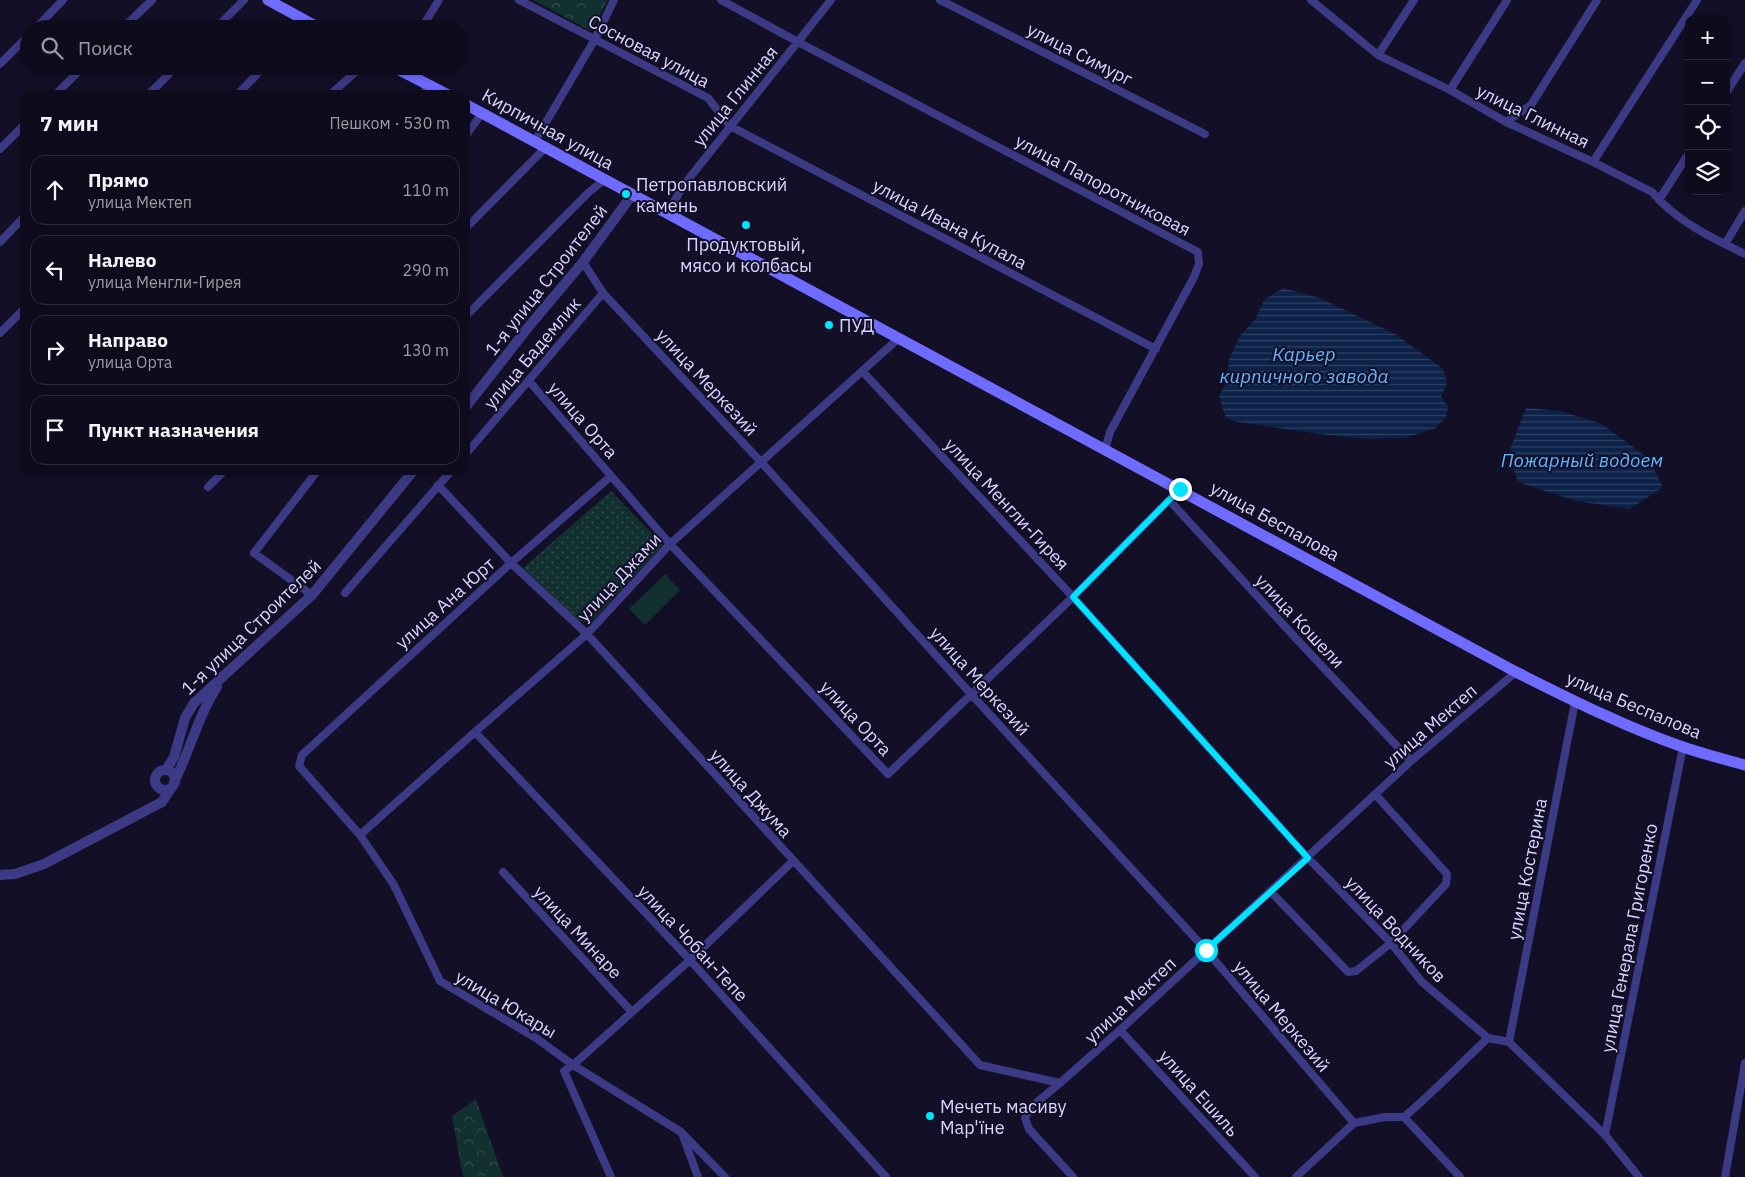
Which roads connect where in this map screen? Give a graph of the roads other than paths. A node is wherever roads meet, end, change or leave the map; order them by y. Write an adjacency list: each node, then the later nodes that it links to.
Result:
1 (63, 0): 16 (street)
2 (152, 0): 17 (street)
3 (244, 0): 18 (street)
4 (268, 0): 19 (main road)
5 (439, 0): 20 (street)
6 (519, 0): 21 (street, Сосновая улица)
7 (614, 0): 21 (street)
8 (722, 0): 22 (street)
9 (831, 0): 22 (street, улица Глинная)
10 (940, 0): 47 (street, улица Симург)
11 (1311, 0): 24 (street, улица Глинная)
12 (1414, 0): 24 (street)
13 (1507, 0): 40 (street)
14 (1596, 0): 43 (street)
15 (1697, 0): 52 (street)
16 (44, 20)
17 (131, 20)
18 (224, 20)
19 (297, 20)
20 (427, 20)
21 (594, 39): 44 (street, Сосновая улица); 48 (street)
22 (798, 42): 44 (street, улица Глинная); 69 (street, улица Папоротниковая)
23 (20, 44): 26 (street)
24 (1378, 55): 40 (street, улица Глинная)
25 (1745, 63): 33 (street)
26 (0, 64)
27 (75, 75): 34 (street)
28 (168, 75): 35 (street)
29 (257, 75): 36 (street)
30 (352, 75): 37 (street)
31 (410, 75): 32 (main road)
32 (430, 86): 38 (street); 39 (main road)
33 (1730, 87)
34 (60, 90)
35 (153, 90)
36 (242, 90)
37 (336, 90)
38 (426, 90)
39 (438, 90)
40 (1450, 90): 43 (street, улица Глинная)
41 (470, 107): 42 (main road, Кирпичная улица)
42 (482, 113): 46 (street); 48 (main road, Кирпичная улица)
43 (1506, 122): 52 (street, улица Глинная)
44 (730, 126): 57 (street, улица Глинная); 69 (street, улица Ивана Купала)
45 (20, 129): 50 (street)
46 (470, 130)
47 (1205, 134)
48 (535, 141): 49 (main road, Кирпичная улица)
49 (546, 147): 53 (main road, Кирпичная улица); 59 (street)
50 (0, 149)
51 (1685, 159): 55 (street)
52 (1593, 162): 55 (street, улица Глинная)
53 (604, 180): 54 (main road, Кирпичная улица); 65 (street, 1-я улица Строителей)
54 (632, 194): 57 (main road, Кирпичная улица); 63 (street, 1-я улица Строителей)
55 (1659, 200): 61 (street, улица Глинная)
56 (1745, 211): 61 (street)
57 (667, 214): 68 (main road, улица Беспалова)
58 (20, 221): 60 (street)
59 (470, 224)
60 (0, 242)
61 (1725, 244): 62 (street, улица Глинная)
62 (1745, 254)
63 (583, 262): 64 (street, улица Меркезий); 72 (street, 1-я улица Строителей)
64 (603, 293): 71 (street, улица Бадемлик); 75 (street, улица Меркезий)
65 (470, 312)
66 (20, 313): 67 (street)
67 (0, 334)
68 (899, 338): 70 (street, улица Джами); 74 (main road, улица Беспалова)
69 (1156, 349): 74 (street, улица Папоротниковая)
70 (863, 372): 75 (street, улица Джами); 89 (street, улица Менгли-Гирея)
71 (529, 381): 73 (street, улица Бадемлик); 80 (street, улица Орта)
72 (470, 402)
73 (470, 448)
74 (1105, 450): 83 (main road, улица Беспалова)
75 (761, 462): 85 (street, улица Джами); 93 (street, улица Меркезий)
76 (220, 475): 82 (street)
77 (314, 475): 88 (street)
78 (410, 475): 88 (street, 1-я улица Строителей)
79 (447, 475): 81 (street)
80 (611, 476): 85 (street, улица Орта); 86 (street, улица Ана Юрт)
81 (438, 485): 86 (street, улица Джума); 87 (street)
82 (208, 487)
83 (1180, 489): 84 (street, улица Орта); 92 (main road, улица Беспалова)
84 (1169, 500): 89 (street, улица Орта); 98 (street, улица Кошели)
85 (670, 544): 90 (street, улица Джами); 93 (street, улица Орта)
86 (511, 563): 90 (street, улица Джума); 97 (street, улица Ана Юрт)
87 (344, 593)
88 (312, 595): 91 (street, 1-я улица Строителей)
89 (1073, 597): 93 (street, улица Орта); 106 (street, улица Менгли-Гирея)
90 (587, 634): 95 (street, улица Джами); 107 (street, улица Джума)
91 (233, 667): 100 (street, 1-я улица Строителей); 102 (street)
92 (1516, 672): 94 (main road, улица Беспалова); 98 (street, улица Мектеп)
93 (971, 694): 112 (street, улица Меркезий)
94 (1575, 702): 96 (main road, улица Беспалова); 117 (street, улица Костерина)
95 (475, 732): 105 (street, улица Джами); 113 (street, улица Чобан-Тепе)
96 (1683, 748): 99 (main road, улица Беспалова); 125 (street, улица Генерала Григоренко)
97 (302, 755): 105 (street, улица Юкары)
98 (1411, 761): 103 (street, улица Мектеп)
99 (1745, 765)
100 (166, 770): 101 (street); 102 (street)
101 (155, 783): 102 (street); 104 (street)
102 (172, 785): 104 (street)
103 (1375, 794): 106 (street, улица Мектеп); 111 (street)
104 (162, 802): 109 (street)
105 (360, 836): 119 (street, улица Юкары)
106 (1308, 858): 110 (street, улица Мектеп); 111 (street, улица Водников)
107 (793, 861): 113 (street); 120 (street, улица Джума)
108 (502, 872): 114 (street, улица Минаре)
109 (0, 875)
110 (1270, 891): 111 (street); 112 (street, улица Мектеп)
111 (1391, 943): 116 (street, улица Водников)
112 (1206, 950): 115 (street, улица Мектеп); 123 (street, улица Меркезий)
113 (690, 960): 114 (street); 129 (street, улица Чобан-Тепе)
114 (632, 1012): 119 (street)
115 (1120, 1030): 120 (street, улица Мектеп); 131 (street, улица Ешиль)
116 (1488, 1038): 117 (street, улица Водников); 122 (street)
117 (1509, 1042): 125 (street)
118 (1745, 1063): 121 (street)
119 (573, 1065): 124 (street, улица Юкары); 126 (street)
120 (1060, 1084): 130 (street, улица Мектеп)
121 (1743, 1084): 135 (street)
122 (1404, 1117): 123 (street); 133 (street)
123 (1354, 1123): 132 (street)
124 (681, 1132): 127 (street); 128 (street, улица Юкары)
125 (1605, 1136): 134 (street)
126 (611, 1177)
127 (698, 1177)
128 (725, 1177)
129 (886, 1177)
130 (1073, 1177)
131 (1255, 1177)
132 (1296, 1177)
133 (1460, 1177)
134 (1640, 1177)
135 (1725, 1177)

